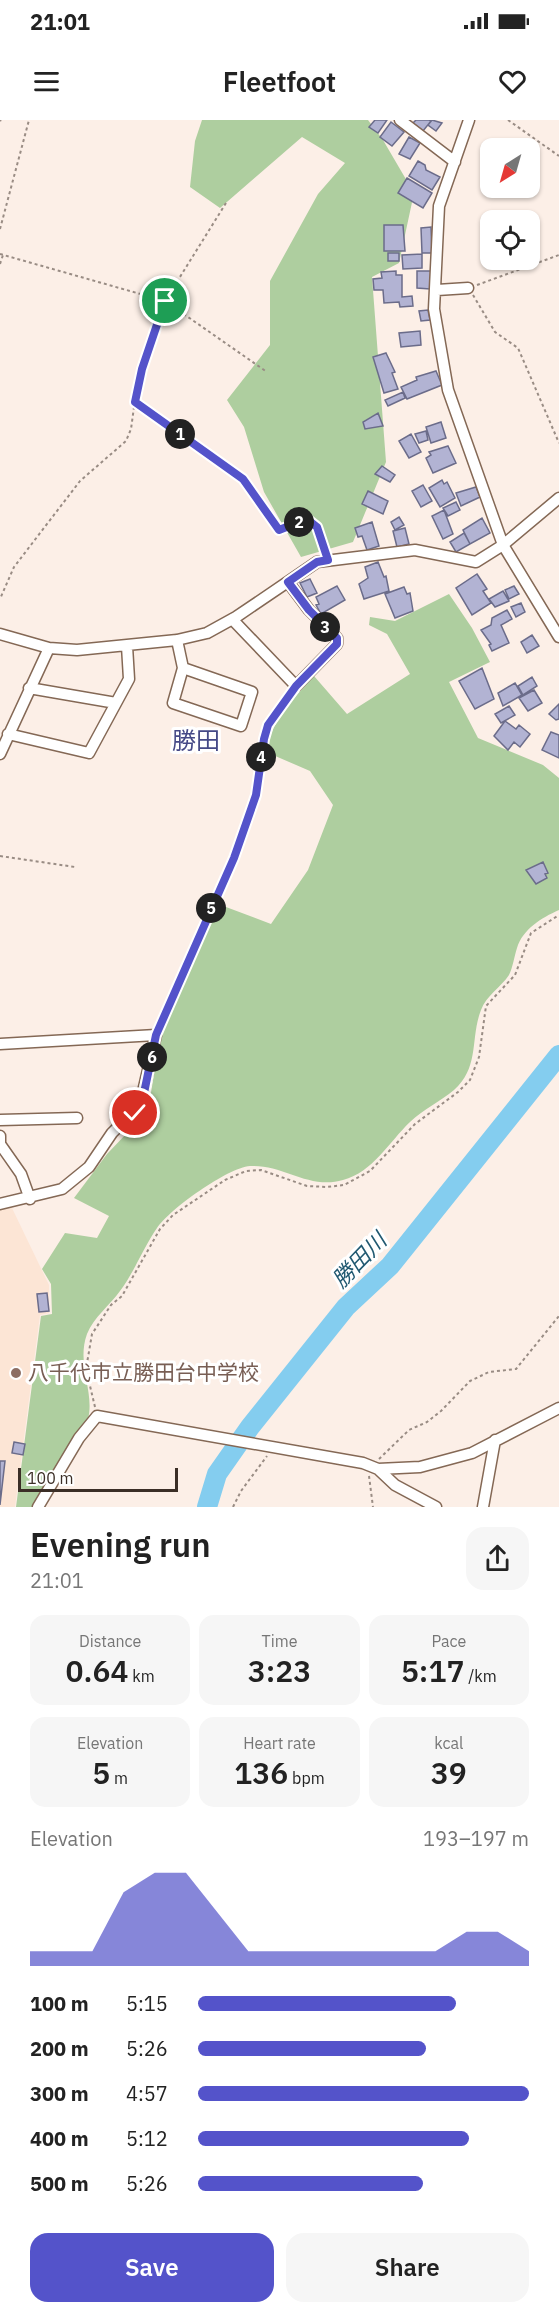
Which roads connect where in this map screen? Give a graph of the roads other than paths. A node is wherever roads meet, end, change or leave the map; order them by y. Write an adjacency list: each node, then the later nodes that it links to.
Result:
1 (400, 120): 3 (street)
2 (464, 122): 3 (street)
3 (455, 162): 5 (street)
4 (468, 288): 5 (street)
5 (437, 290): 7 (street)
6 (559, 498): 7 (street)
7 (502, 545): 8 (street); 11 (street)
8 (288, 582): 9 (street); 9 (street)
9 (232, 619): 12 (street)
10 (0, 634): 14 (street)
11 (559, 637)
12 (177, 640): 13 (street); 15 (street)
13 (127, 646): 14 (street); 17 (street)
14 (49, 648): 16 (street)
15 (183, 668): 15 (street)
16 (29, 688): 17 (street); 18 (street)
17 (116, 703): 18 (street)
18 (8, 734): 19 (street)
19 (0, 754)
20 (0, 1044): 24 (street)
21 (77, 1118): 22 (street)
22 (0, 1120)
23 (0, 1136): 24 (street)
24 (30, 1199): 25 (street)
25 (0, 1204)
26 (559, 1408): 27 (street)
27 (495, 1440): 28 (street); 31 (street)
28 (375, 1468): 29 (street); 30 (street)
29 (38, 1507)
30 (436, 1507)
31 (483, 1507)

